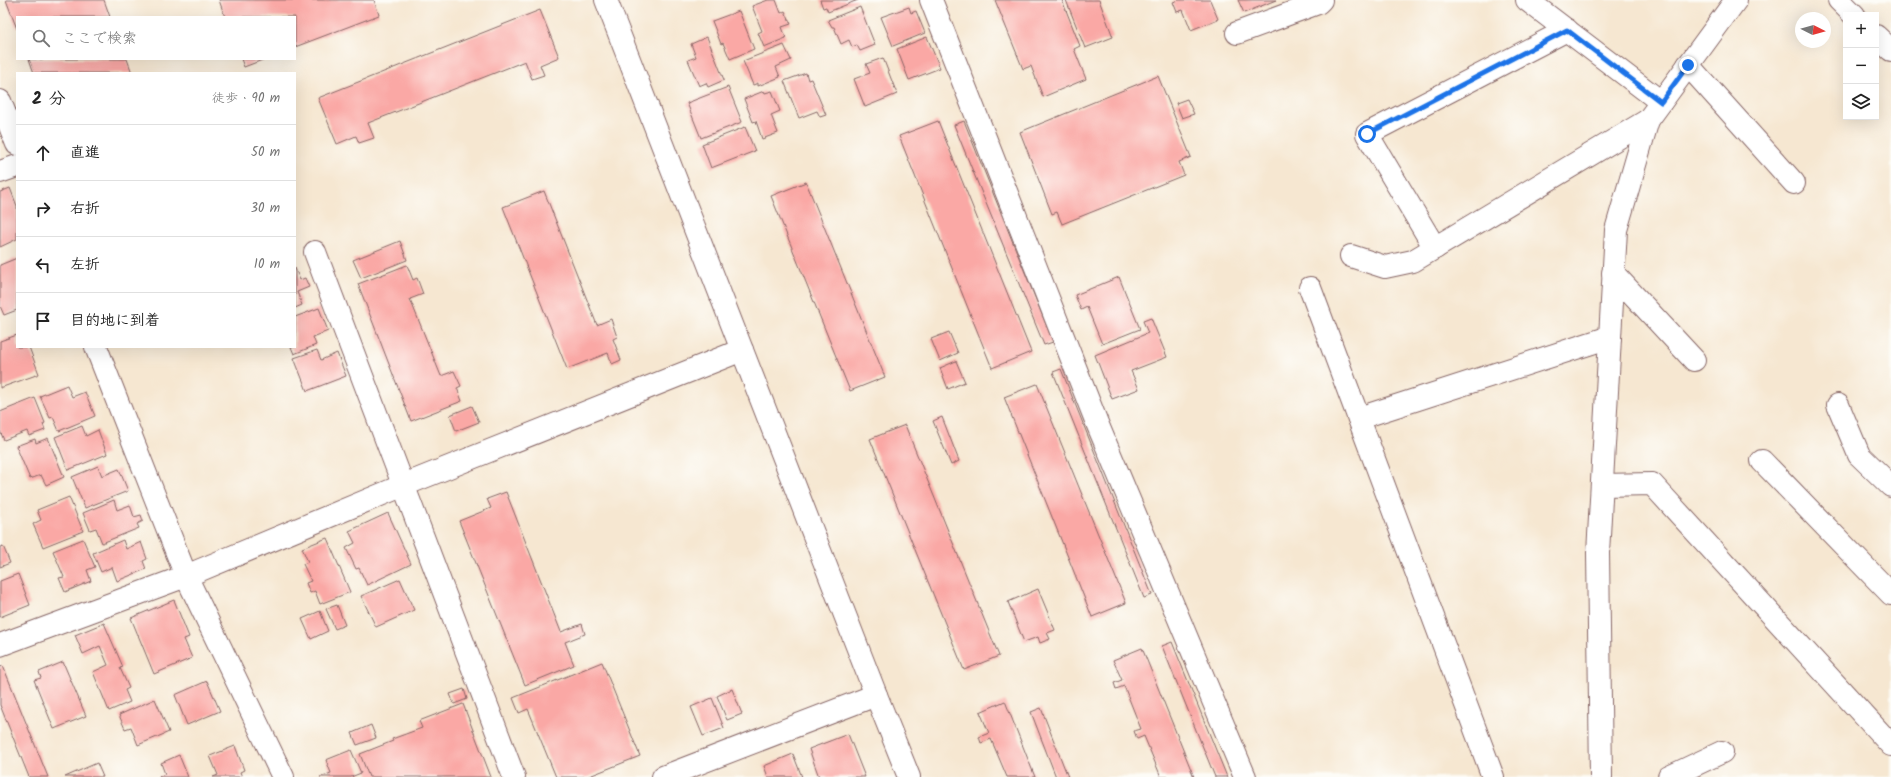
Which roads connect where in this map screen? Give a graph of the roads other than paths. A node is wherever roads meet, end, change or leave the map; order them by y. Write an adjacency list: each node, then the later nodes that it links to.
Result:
1 (606, 0): 27 (street)
2 (931, 0): 45 (street)
3 (1321, 0): 9 (street)
4 (1527, 0): 8 (street)
5 (1736, 0): 12 (street)
6 (1838, 0): 7 (street)
7 (1851, 12)
8 (1567, 30): 14 (street); 20 (street)
9 (1237, 33)
10 (1879, 39): 11 (street)
11 (1891, 50)
12 (1688, 65): 14 (street); 19 (street)
13 (0, 101): 16 (street)
14 (1661, 102): 15 (street)
15 (1648, 120): 20 (street); 23 (street)
16 (16, 141)
17 (16, 166): 18 (street)
18 (0, 172)
19 (1794, 183)
20 (1435, 248): 22 (street)
21 (315, 252): 32 (street)
22 (1351, 256)
23 (1613, 273): 25 (street); 28 (street)
24 (1310, 288): 30 (street)
25 (1610, 338): 30 (street); 33 (street)
26 (96, 348): 35 (street)
27 (742, 350): 32 (street); 38 (street)
28 (1694, 360)
29 (1838, 405): 34 (street)
30 (1359, 418): 46 (street)
31 (1762, 461): 36 (street)
32 (404, 485): 35 (street); 42 (street)
33 (1602, 485): 39 (street); 47 (street)
34 (1891, 486)
35 (186, 576): 37 (street); 41 (street)
36 (1891, 594)
37 (0, 645)
38 (876, 696): 43 (street); 44 (street)
39 (1891, 745)
40 (1722, 752): 48 (street)
41 (283, 777)
42 (514, 777)
43 (663, 777)
44 (909, 777)
45 (1245, 777)
46 (1493, 777)
47 (1601, 777)
48 (1669, 777)

